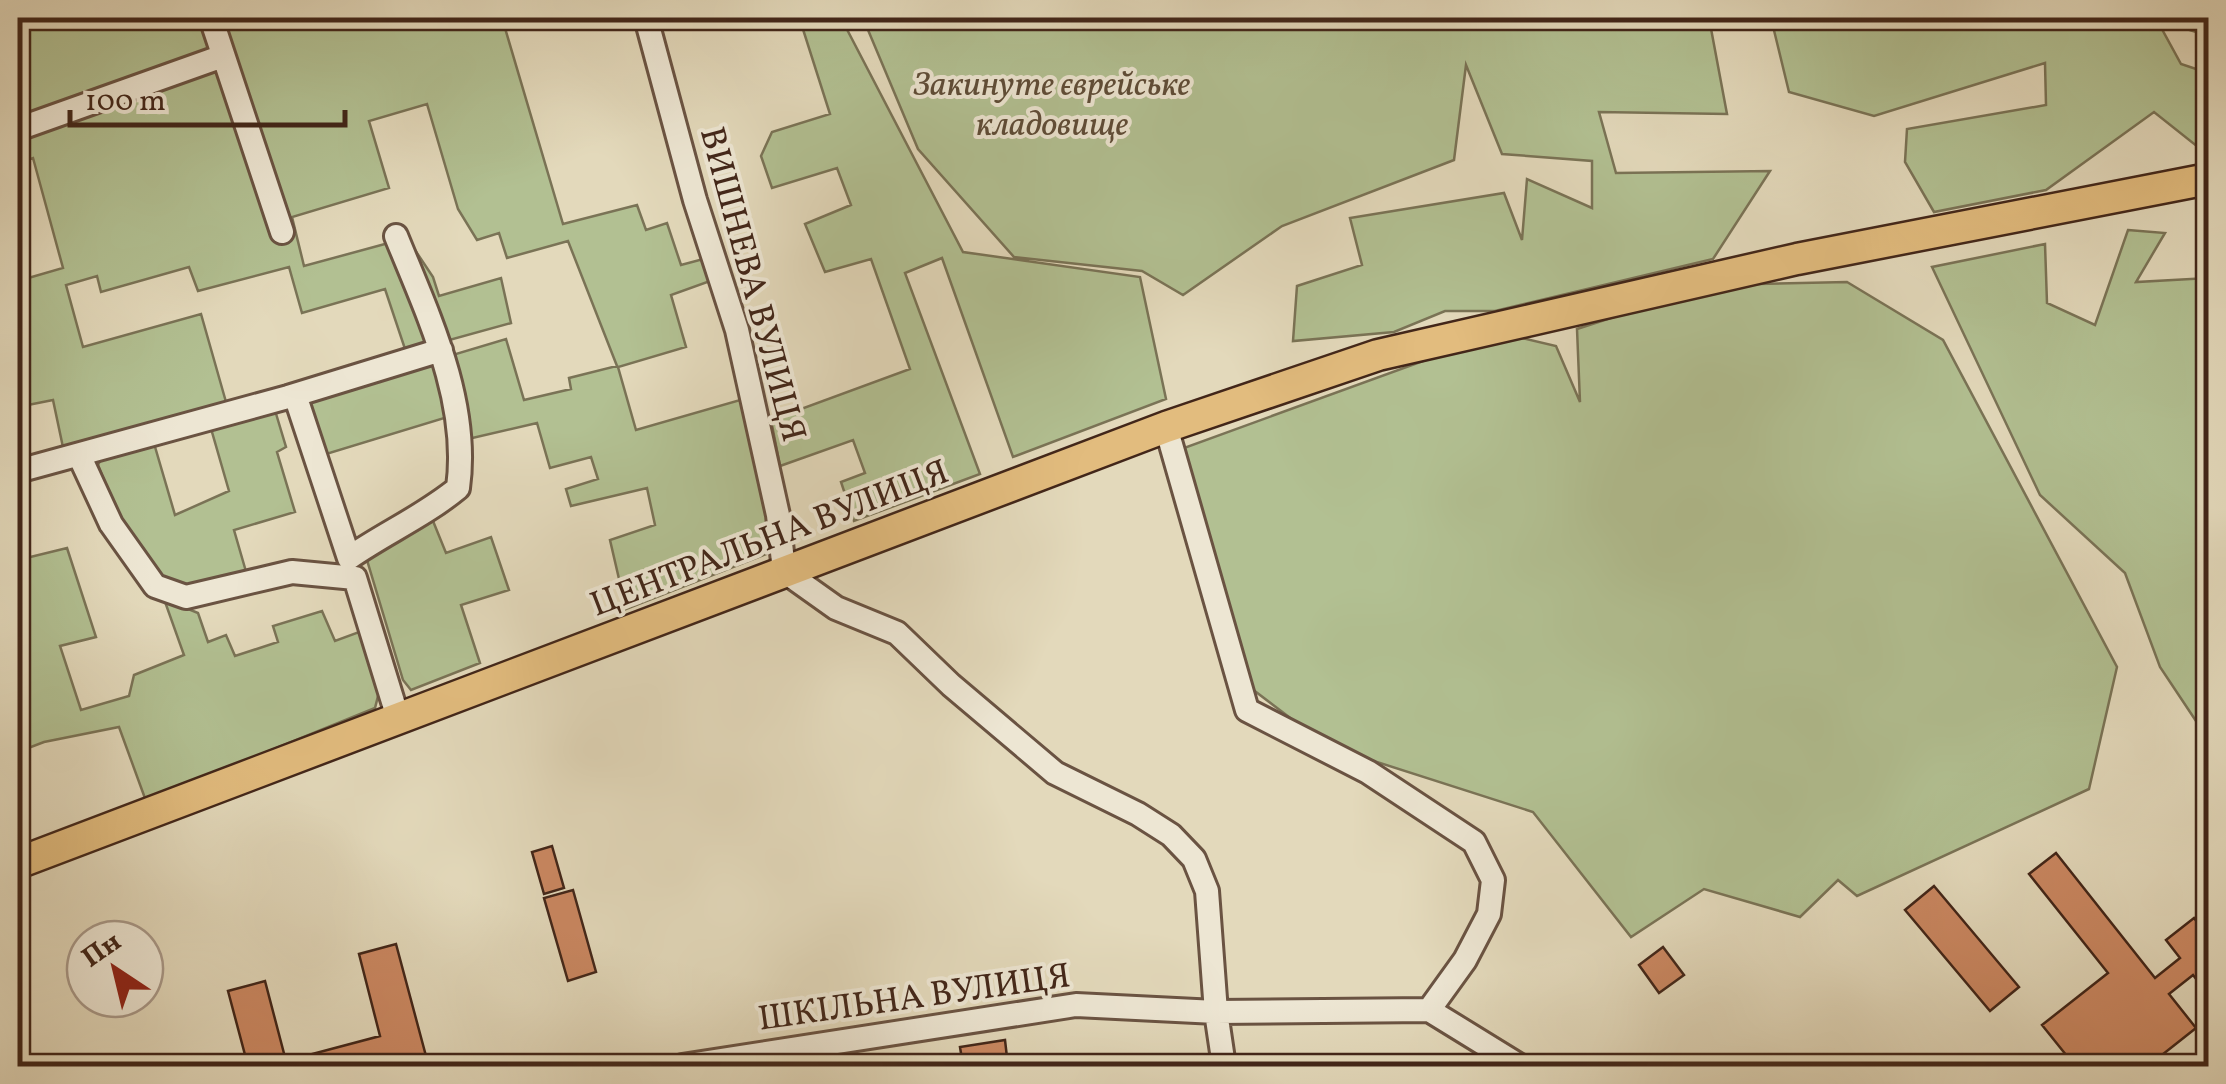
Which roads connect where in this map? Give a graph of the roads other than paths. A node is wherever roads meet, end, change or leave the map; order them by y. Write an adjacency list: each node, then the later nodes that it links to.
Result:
1 (210, 18): 3 (street)
2 (646, 18): 14 (street, ВИШНЕВА ВУЛИЦЯ)
3 (224, 56): 4 (street); 6 (street)
4 (18, 129)
5 (2208, 179): 10 (main road, ЦЕНТРАЛЬНА ВУЛИЦЯ)
6 (282, 232)
7 (396, 236): 8 (street)
8 (441, 350): 9 (street); 13 (street)
9 (295, 395): 11 (street); 13 (street)
10 (1166, 427): 14 (main road, ЦЕНТРАЛЬНА ВУЛИЦЯ); 17 (street)
11 (79, 455): 12 (street); 13 (street)
12 (18, 471)
13 (352, 568): 15 (street)
14 (784, 571): 15 (main road, ЦЕНТРАЛЬНА ВУЛИЦЯ); 18 (street)
15 (398, 718): 16 (main road, ЦЕНТРАЛЬНА ВУЛИЦЯ)
16 (18, 863)
17 (1429, 1010): 18 (street, ШКІЛЬНА ВУЛИЦЯ); 21 (street)
18 (1216, 1012): 19 (street, ШКІЛЬНА ВУЛИЦЯ); 20 (street)
19 (682, 1066)
20 (1224, 1066)
21 (1520, 1066)

